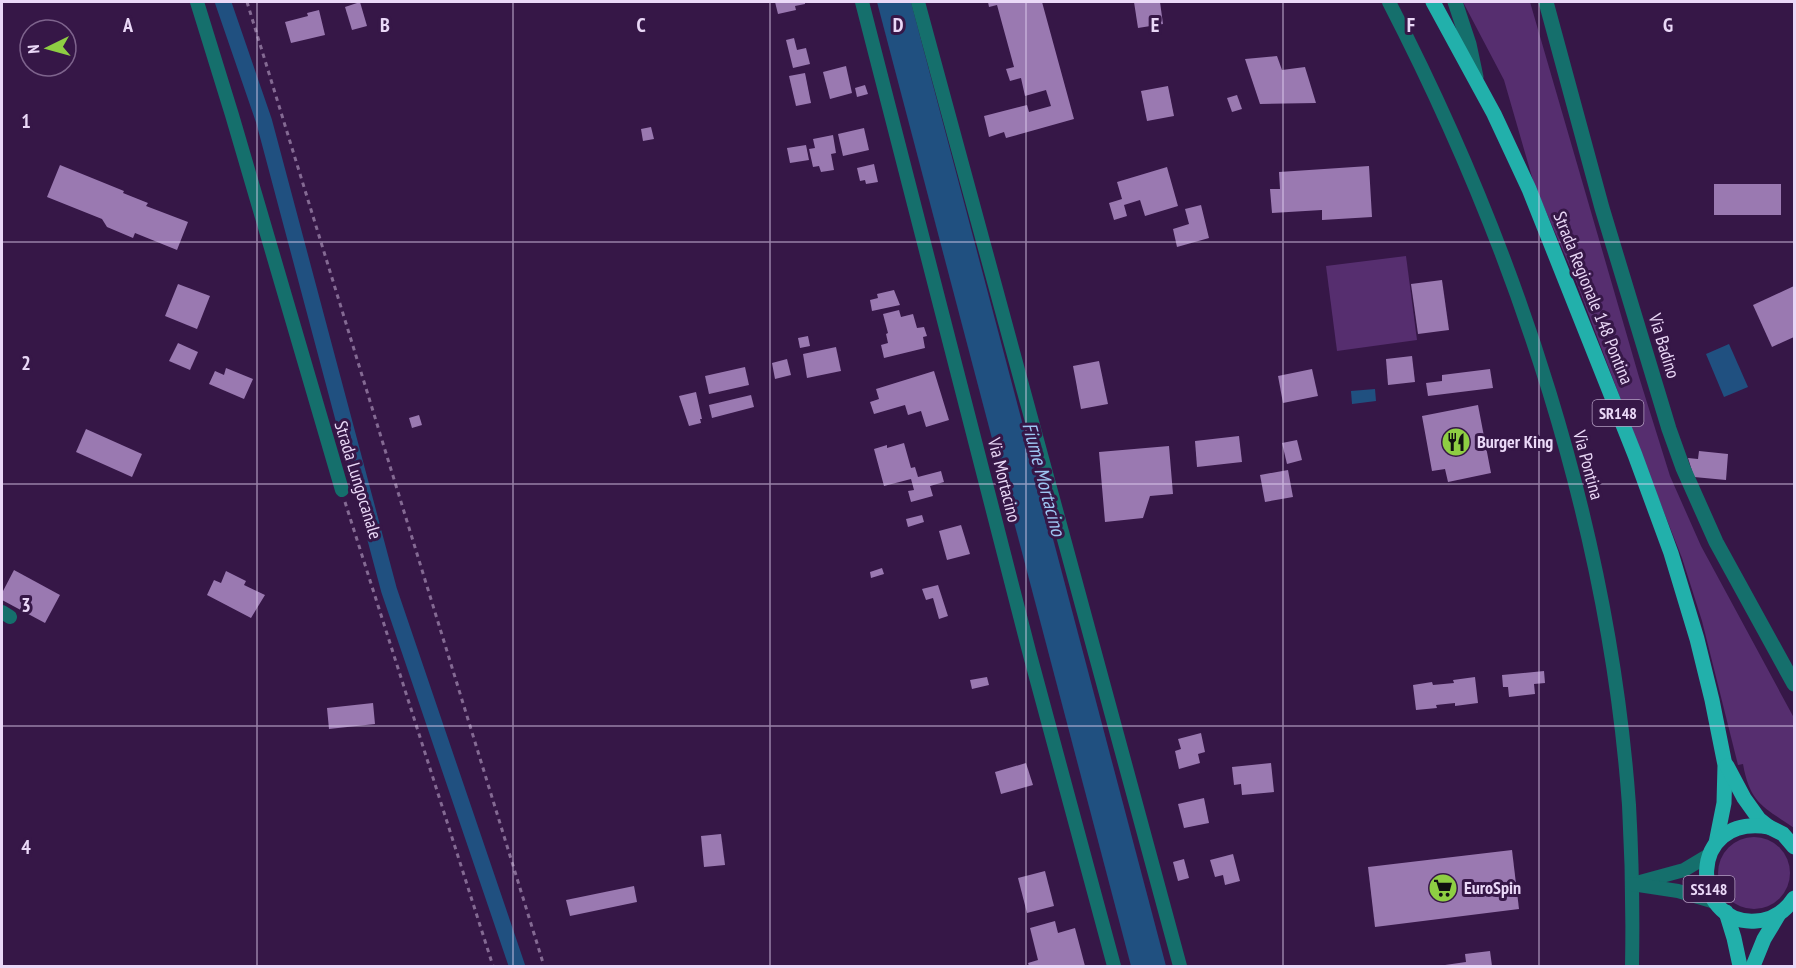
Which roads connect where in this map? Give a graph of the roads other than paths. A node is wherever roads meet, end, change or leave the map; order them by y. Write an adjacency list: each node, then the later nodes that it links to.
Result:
1 (197, 2): 9 (street, Strada Lungocanale)
2 (862, 2): 19 (street, Via Mortacino)
3 (918, 2): 20 (street)
4 (1389, 2): 15 (street, Via Pontina)
5 (1433, 2): 8 (main road, Strada Regionale 148 Pontina / SR148)
6 (1455, 2): 8 (street)
7 (1546, 2): 10 (street, Via Badino)
8 (1476, 80): 11 (main road, Strada Regionale 148 Pontina / SR148)
9 (342, 490)
10 (1794, 684)
11 (1724, 759): 12 (main road, Strada Regionale 148 Pontina / SR148); 14 (main road, Strada Regionale 148 Pontina / SR148)
12 (1769, 827): 13 (main road, Strada Regionale 148 Pontina); 14 (main road)
13 (1794, 846)
14 (1712, 849): 15 (street); 17 (main road, Strada Regionale 148 Pontina / SS148)
15 (1632, 884): 17 (street); 21 (street, Via Pontina)
16 (1794, 898): 18 (main road)
17 (1720, 907): 18 (main road, SS148); 22 (main road, Strada Regionale 148 Pontina)
18 (1779, 914): 23 (main road)
19 (1114, 966)
20 (1180, 966)
21 (1632, 966)
22 (1740, 966)
23 (1753, 966)

